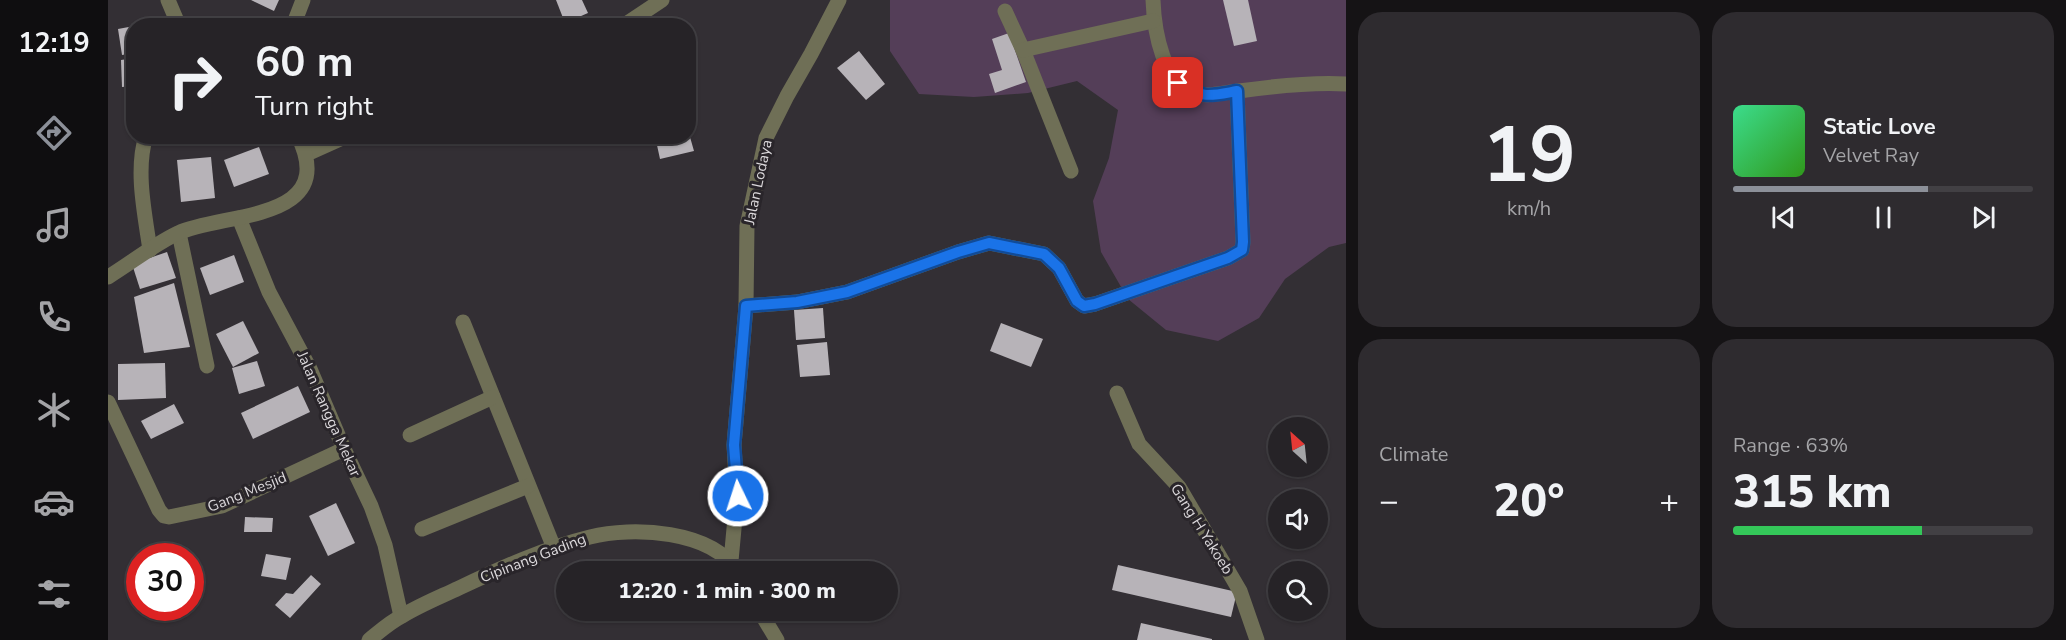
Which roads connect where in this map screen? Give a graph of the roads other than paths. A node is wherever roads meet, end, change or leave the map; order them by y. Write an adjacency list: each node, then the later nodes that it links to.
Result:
1 (168, 0): 7 (street)
2 (303, 0): 8 (street)
3 (662, 0): 9 (street)
4 (839, 0): 23 (street, Jalan Lodaya)
5 (1153, 0): 10 (street)
6 (1005, 11): 11 (street)
7 (176, 18)
8 (296, 18)
9 (635, 18)
10 (1153, 21): 11 (street); 13 (street)
11 (1023, 50): 18 (street)
12 (1346, 84): 13 (street)
13 (1237, 91): 23 (street)
14 (143, 144): 21 (street)
15 (302, 144): 17 (street)
16 (329, 144): 17 (street)
17 (307, 154): 19 (street)
18 (1071, 171)
19 (239, 218): 20 (street); 30 (street, Jalan Rangga Mekar)
20 (179, 233): 21 (street); 25 (street)
21 (150, 250): 22 (street)
22 (108, 277)
23 (746, 306): 35 (street, Jalan Lodaya)
24 (463, 322): 27 (street)
25 (207, 366)
26 (1117, 393): 40 (street, Gang H Yakoeb)
27 (493, 397): 29 (street); 31 (street)
28 (108, 402): 30 (street, Gang Mesjid)
29 (410, 435)
30 (344, 449): 36 (street, Jalan Rangga Mekar)
31 (528, 486): 32 (street); 33 (street)
32 (422, 529)
33 (554, 548): 34 (street, Cipinang Gading); 36 (street, Cipinang Gading)
34 (727, 561)
35 (734, 561)
36 (400, 616): 38 (street, Cipinang Gading)
37 (766, 621): 39 (street)
38 (369, 640)
39 (777, 640)
40 (1257, 640)

